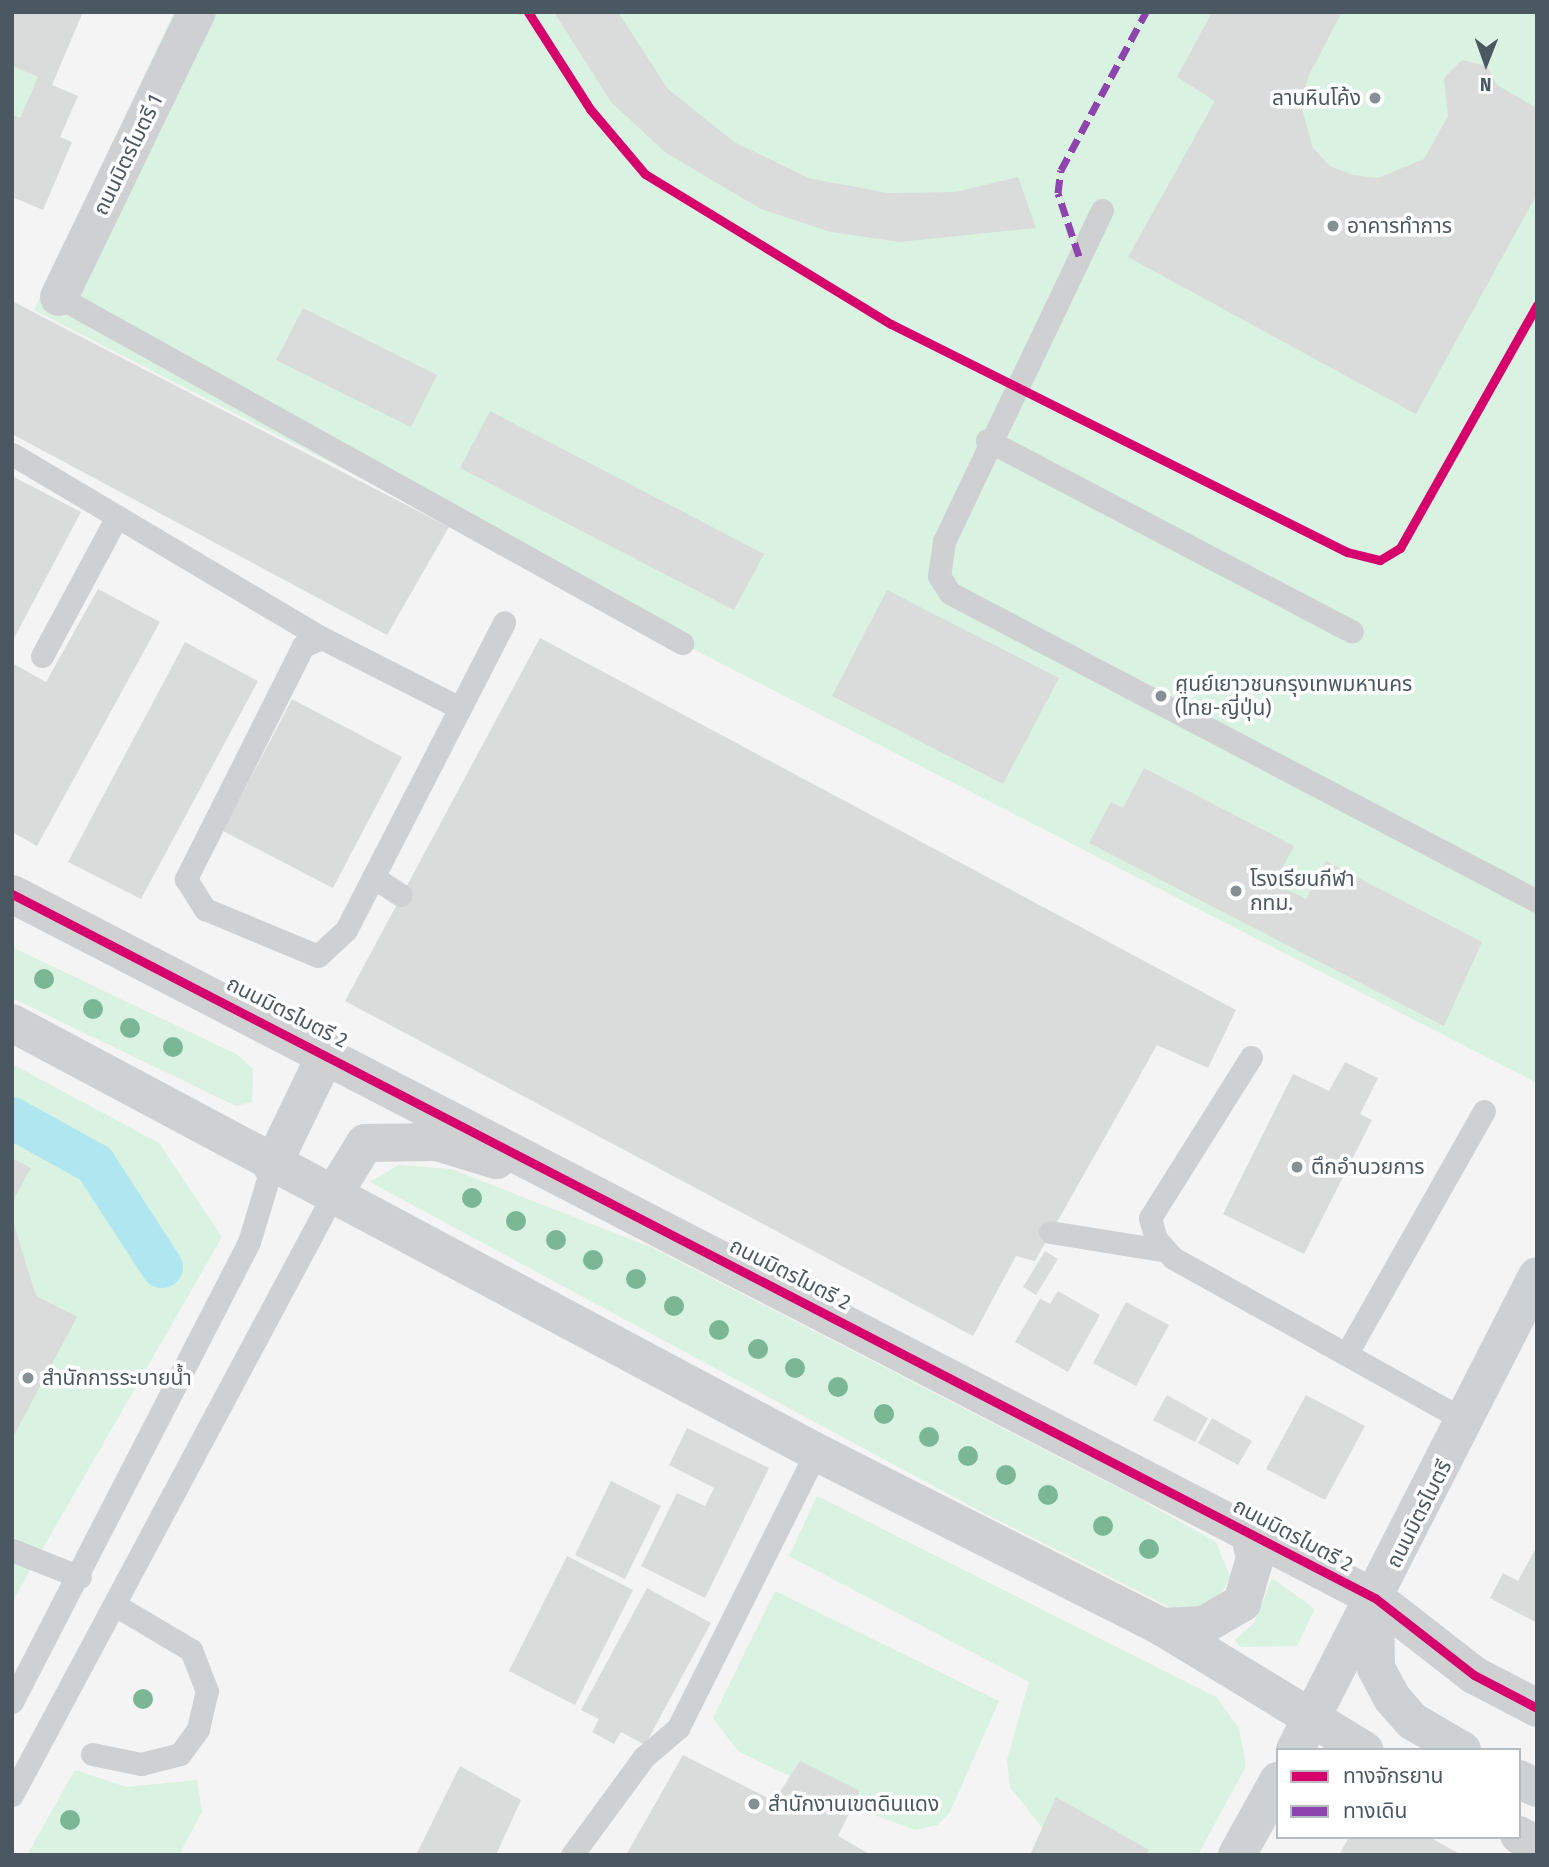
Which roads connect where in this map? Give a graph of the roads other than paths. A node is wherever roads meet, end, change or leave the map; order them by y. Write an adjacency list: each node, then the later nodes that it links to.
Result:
1 (197, 12): 3 (street, ถนนมิตรไมตรี 1)
2 (1102, 210): 4 (lane)
3 (59, 297): 10 (lane)
4 (987, 440): 8 (lane); 16 (lane)
5 (12, 454): 6 (lane)
6 (117, 517): 9 (lane); 11 (lane)
7 (504, 622): 12 (lane)
8 (1352, 632)
9 (322, 638): 12 (lane); 13 (lane)
10 (682, 643)
11 (42, 656)
12 (460, 708): 13 (lane)
13 (373, 877): 15 (lane)
14 (12, 894): 18 (street, ถนนมิตรไมตรี 2)
15 (401, 895)
16 (1537, 901)
17 (12, 1023): 21 (street)
18 (327, 1052): 21 (street); 22 (street, ถนนมิตรไมตรี 2)
19 (1251, 1057): 25 (lane)
20 (1484, 1111): 27 (lane)
21 (272, 1166): 23 (street); 32 (lane)
22 (575, 1183): 23 (street); 30 (street, ถนนมิตรไมตรี 2)
23 (333, 1195): 29 (street); 34 (lane)
24 (1050, 1232): 25 (lane)
25 (1163, 1250): 27 (lane)
26 (1537, 1276): 28 (street, ถนนมิตรไมตรี)
27 (1347, 1353): 28 (lane)
28 (1466, 1421): 33 (street, ถนนมิตรไมตรี)
29 (816, 1452): 35 (street); 46 (lane)
30 (1248, 1531): 33 (street, ถนนมิตรไมตรี 2); 35 (street)
31 (12, 1550): 32 (lane)
32 (80, 1577): 36 (lane)
33 (1376, 1598): 37 (street, ถนนมิตรไมตรี 2); 38 (street, ถนนมิตรไมตรี); 40 (street)
34 (115, 1605): 41 (lane); 45 (lane)
35 (1162, 1626): 38 (street)
36 (12, 1702)
37 (1537, 1708)
38 (1304, 1735): 39 (street)
39 (1356, 1748)
40 (1459, 1748)
41 (92, 1754)
42 (1521, 1780): 44 (street)
43 (1276, 1785): 47 (street)
44 (1537, 1788)
45 (12, 1795)
46 (572, 1855)
47 (1237, 1855)

